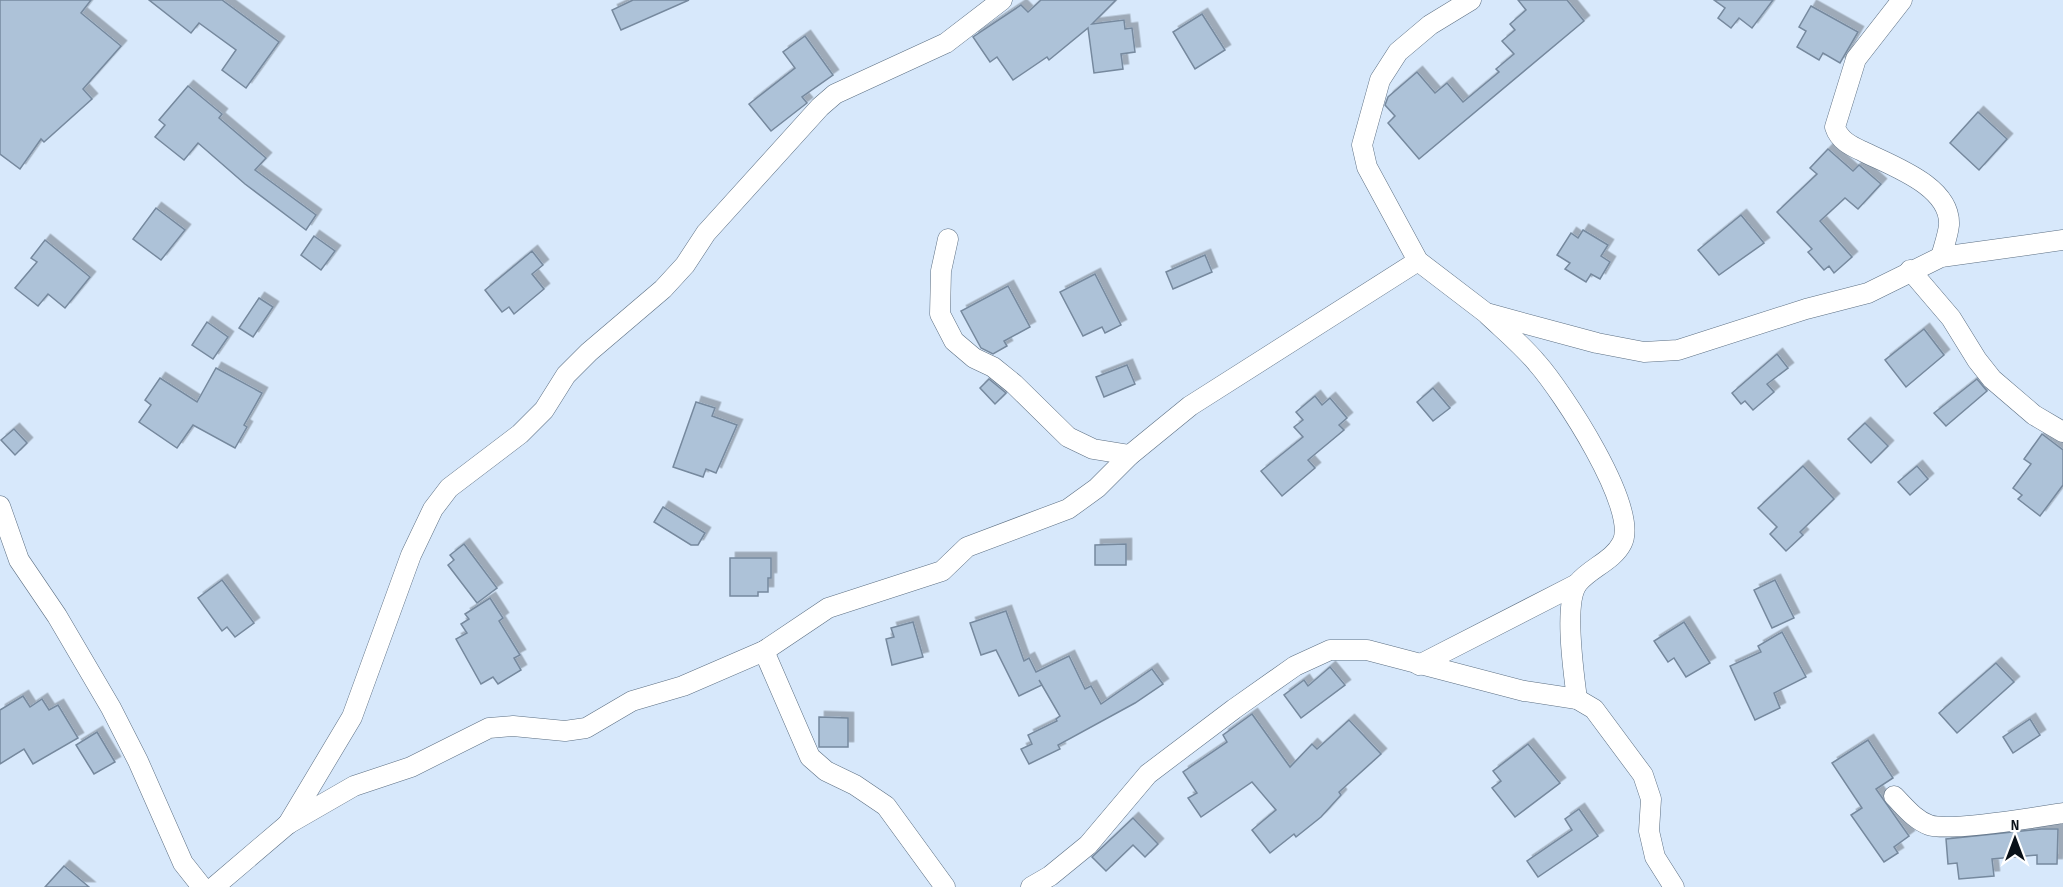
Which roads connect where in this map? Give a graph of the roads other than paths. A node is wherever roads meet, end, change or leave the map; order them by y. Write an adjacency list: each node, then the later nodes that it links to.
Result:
1 (1002, 0): 19 (street)
2 (1471, 0): 7 (street)
3 (1902, 0): 6 (street)
4 (948, 239): 11 (street)
5 (2063, 240): 6 (street)
6 (1941, 256): 8 (street)
7 (1418, 261): 9 (street); 11 (street)
8 (1910, 270): 9 (street); 10 (street)
9 (1486, 313): 13 (street)
10 (2063, 432)
11 (1130, 455): 14 (street)
12 (0, 506): 20 (street)
13 (1577, 584): 15 (street); 16 (street)
14 (764, 651): 19 (street); 22 (street)
15 (1419, 665): 16 (street); 23 (street)
16 (1577, 699): 24 (street)
17 (1894, 796): 18 (street)
18 (2063, 813)
19 (288, 824): 21 (street)
20 (202, 887)
21 (214, 887)
22 (945, 887)
23 (1030, 887)
24 (1674, 887)

